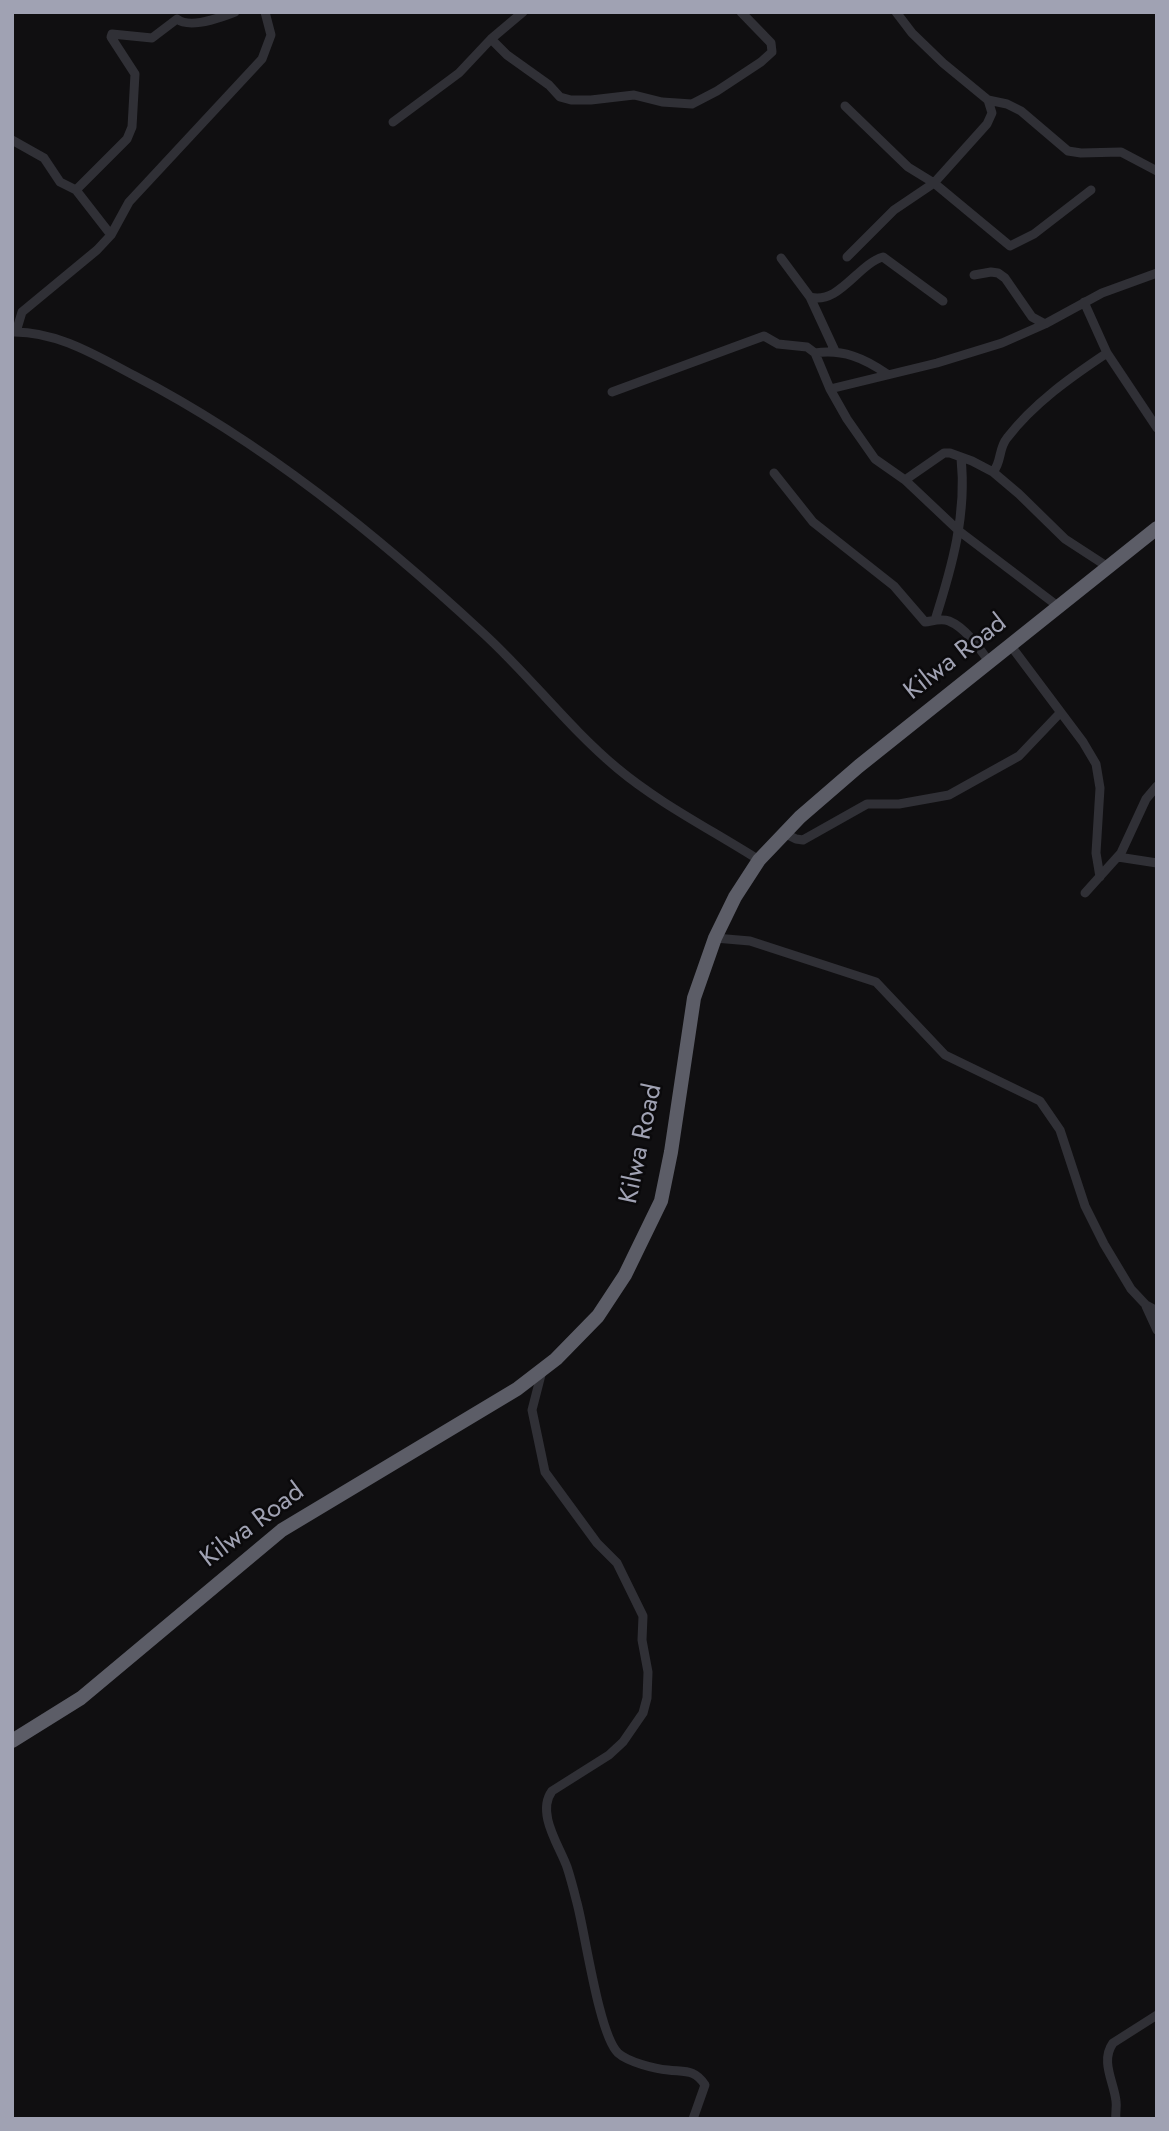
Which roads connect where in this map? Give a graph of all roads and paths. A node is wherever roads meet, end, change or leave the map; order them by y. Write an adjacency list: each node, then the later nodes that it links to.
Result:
1 (235, 12): 13 (street)
2 (265, 12): 15 (street)
3 (522, 12): 6 (street)
4 (741, 12): 6 (street)
5 (895, 12): 7 (street)
6 (491, 39): 9 (street)
7 (988, 100): 11 (street); 12 (street)
8 (845, 106): 12 (street)
9 (393, 122)
10 (12, 140): 13 (street)
11 (1157, 171)
12 (934, 183): 14 (street); 16 (street)
13 (76, 190): 15 (street)
14 (1091, 190)
15 (111, 235): 24 (street)
16 (847, 257)
17 (781, 258): 20 (street)
18 (1157, 273): 22 (street)
19 (974, 275): 23 (street)
20 (810, 297): 21 (street); 25 (street)
21 (943, 302)
22 (1084, 302): 23 (street); 27 (street)
23 (1045, 324): 28 (street)
24 (14, 332): 47 (street)
25 (835, 351): 26 (street); 28 (street)
26 (815, 353): 29 (street); 30 (street)
27 (1107, 353): 31 (street); 33 (street)
28 (887, 374): 29 (street)
29 (830, 389): 35 (street)
30 (612, 392)
31 (1157, 428)
32 (961, 457): 33 (street); 35 (street); 37 (street)
33 (993, 472): 38 (street)
34 (774, 473): 40 (street)
35 (905, 480): 37 (street)
36 (1157, 528): 38 (highway, Kilwa Road)
37 (960, 531): 39 (street); 40 (street)
38 (1108, 568): 39 (highway, Kilwa Road)
39 (1059, 607): 41 (highway, Kilwa Road)
40 (935, 620): 42 (street)
41 (1012, 646): 42 (highway, Kilwa Road); 43 (street)
42 (990, 663): 45 (highway, Kilwa Road)
43 (1060, 713): 45 (street); 49 (street)
44 (1157, 786): 46 (street)
45 (783, 833): 47 (highway, Kilwa Road)
46 (1118, 857): 48 (street); 49 (street)
47 (759, 860): 51 (highway, Kilwa Road)
48 (1157, 863)
49 (1100, 877): 50 (street)
50 (1085, 893)
51 (715, 938): 52 (street); 55 (highway, Kilwa Road)
52 (1146, 1305): 53 (street); 54 (street)
53 (1157, 1311)
54 (1157, 1330)
55 (542, 1371): 56 (highway, Kilwa Road); 58 (street)
56 (12, 1741)
57 (1157, 2015): 59 (street)
58 (692, 2119)
59 (1116, 2119)

